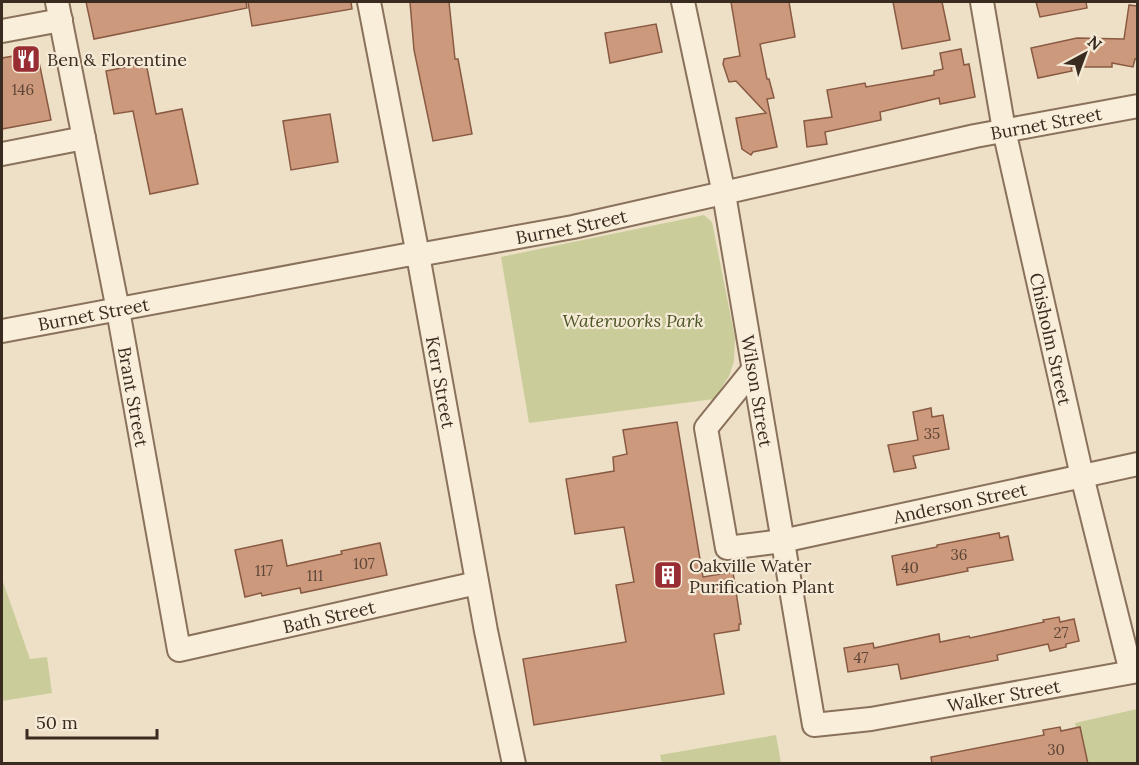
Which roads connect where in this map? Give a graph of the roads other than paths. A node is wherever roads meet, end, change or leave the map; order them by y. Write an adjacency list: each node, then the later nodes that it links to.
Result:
1 (369, 2): 11 (street, Kerr Street)
2 (683, 2): 10 (street, Wilson Street)
3 (982, 2): 7 (street, Chisholm Street)
4 (59, 10): 5 (street); 8 (street, Brant Street)
5 (2, 31)
6 (1137, 106): 7 (street, Burnet Street)
7 (1004, 130): 10 (street, Burnet Street); 16 (street, Chisholm Street)
8 (84, 138): 9 (street); 12 (street, Brant Street)
9 (2, 154)
10 (724, 194): 11 (street, Burnet Street); 14 (street, Wilson Street)
11 (418, 255): 12 (street, Burnet Street); 18 (street, Kerr Street)
12 (118, 310): 13 (street, Burnet Street); 19 (street, Brant Street)
13 (2, 332)
14 (753, 370): 17 (street, Wilson Street); 17 (street, Anderson Street)
15 (1137, 464): 16 (street, Anderson Street)
16 (1082, 476): 17 (street, Anderson Street); 20 (street, Chisholm Street)
17 (782, 541): 21 (street, Wilson Street)
18 (477, 584): 19 (street, Bath Street); 22 (street, Kerr Street)
19 (179, 650)
20 (1134, 672): 21 (street, Walker Street)
21 (871, 719)
22 (514, 764)

